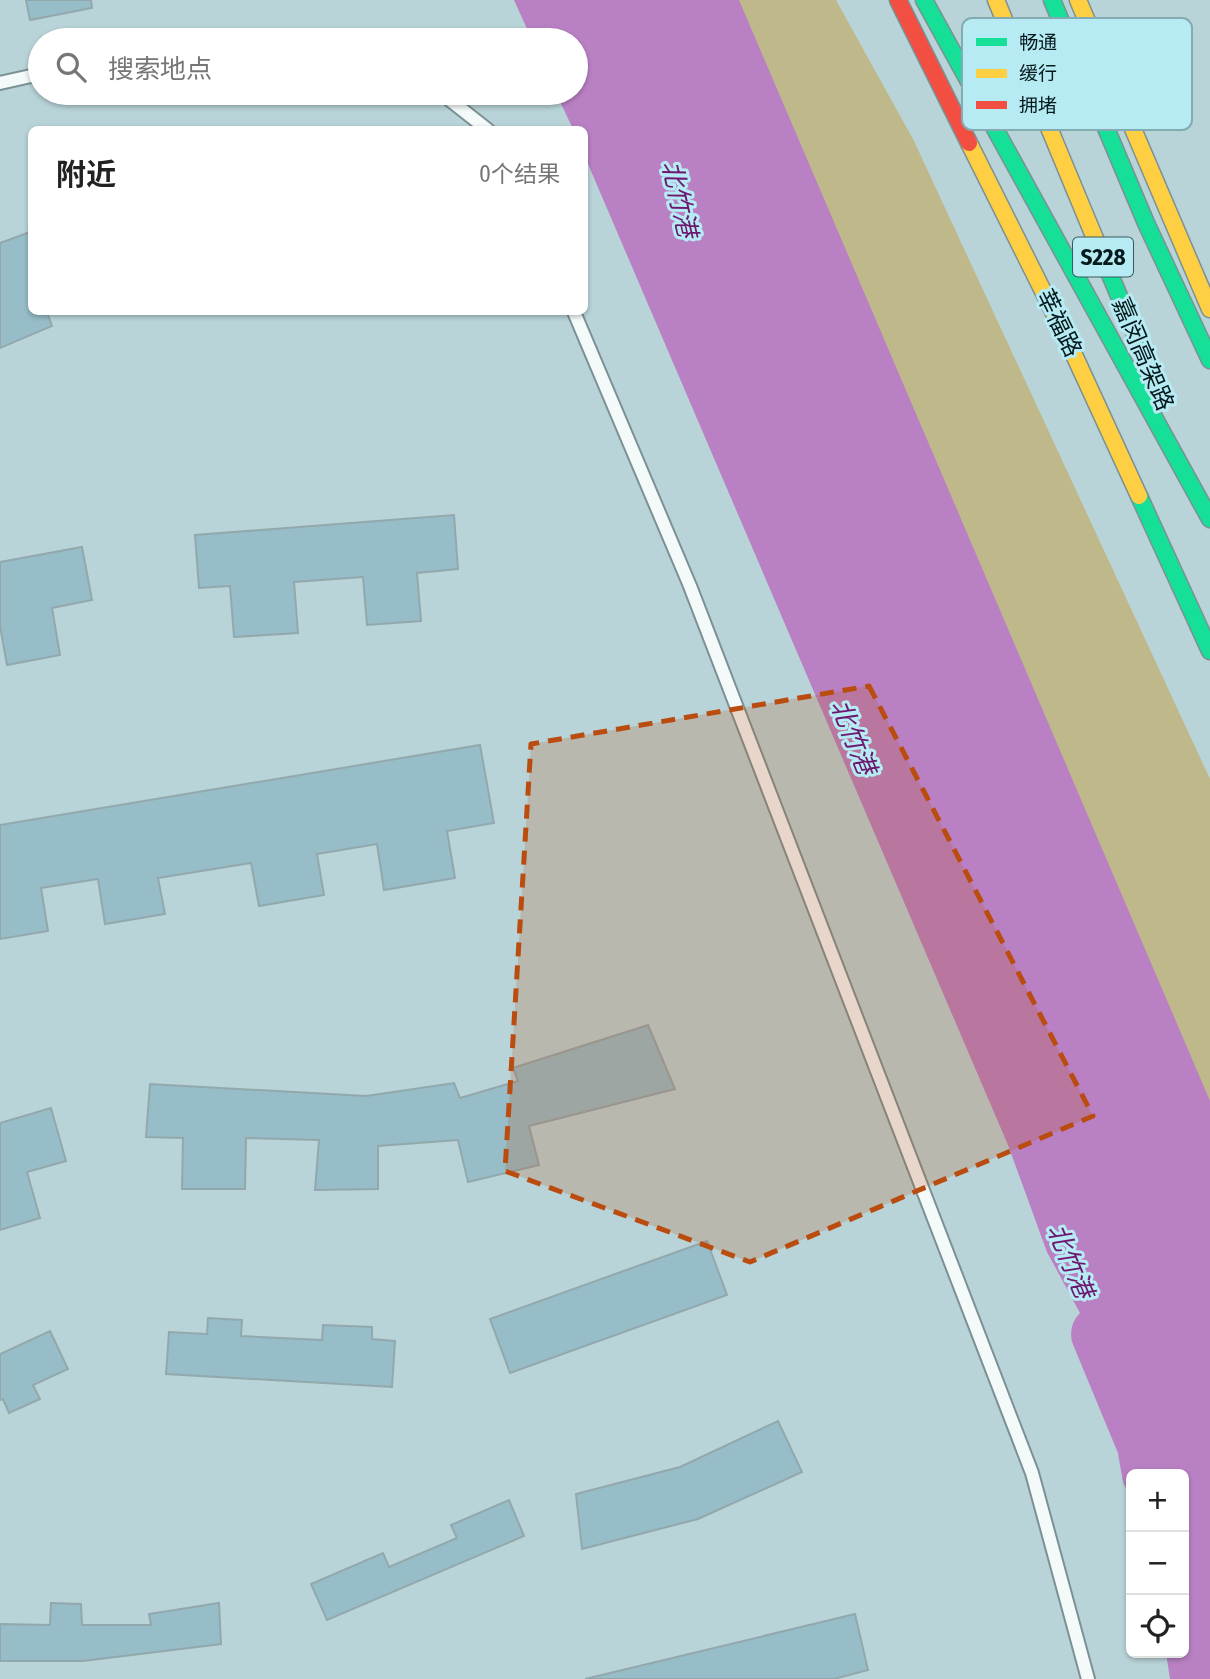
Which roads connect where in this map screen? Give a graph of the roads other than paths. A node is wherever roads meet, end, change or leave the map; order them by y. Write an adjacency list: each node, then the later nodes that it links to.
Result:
1 (898, 0): 14 (main road, 莘福路)
2 (924, 0): 9 (main road)
3 (996, 0): 6 (main road, 嘉闵高架路 / S228)
4 (1052, 0): 7 (main road)
5 (1078, 0): 8 (main road)
6 (1003, 18)
7 (1060, 18)
8 (1086, 18)
9 (962, 69)
10 (28, 77): 11 (lane)
11 (0, 83)
12 (456, 105): 13 (lane)
13 (483, 126)
14 (962, 128)
15 (963, 130): 26 (main road, 莘福路)
16 (996, 130): 25 (main road)
17 (1050, 130): 23 (main road, 嘉闵高架路 / S228)
18 (1107, 130): 22 (main road)
19 (1134, 130): 20 (main road)
20 (1210, 309)
21 (575, 315): 27 (lane)
22 (1210, 360)
23 (1151, 373)
24 (1162, 398): 25 (main road, 嘉闵高架路)
25 (1210, 516)
26 (1208, 645)
27 (1088, 1679)

